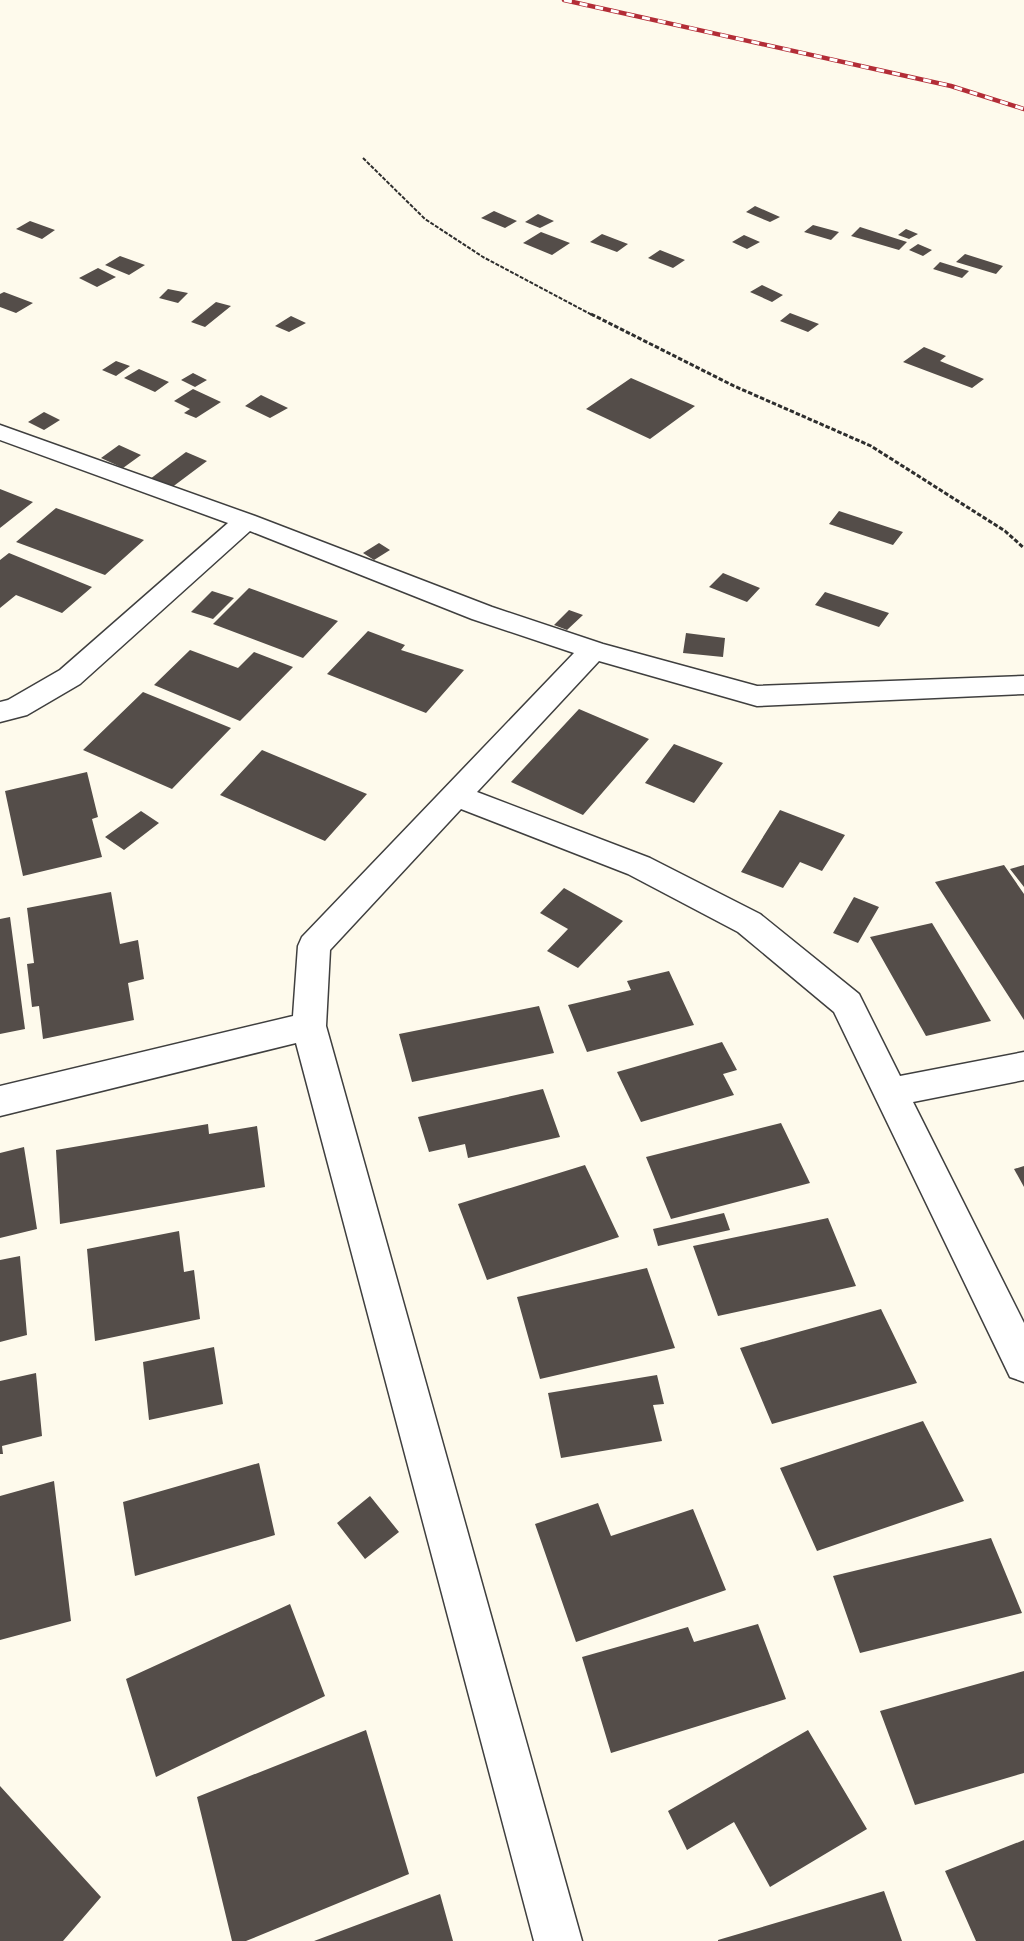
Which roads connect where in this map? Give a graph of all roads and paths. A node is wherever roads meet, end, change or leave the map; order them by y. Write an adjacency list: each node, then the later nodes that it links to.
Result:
1 (363, 158): 4 (path)
2 (0, 432): 3 (street)
3 (246, 521): 5 (street); 7 (street)
4 (1024, 548)
5 (593, 650): 6 (street); 8 (street)
6 (1024, 685)
7 (0, 712)
8 (454, 795): 9 (street); 11 (street)
9 (309, 1026): 12 (street); 14 (street)
10 (1024, 1066): 11 (street)
11 (890, 1092): 13 (street)
12 (0, 1101)
13 (1024, 1364)
14 (558, 1941)

